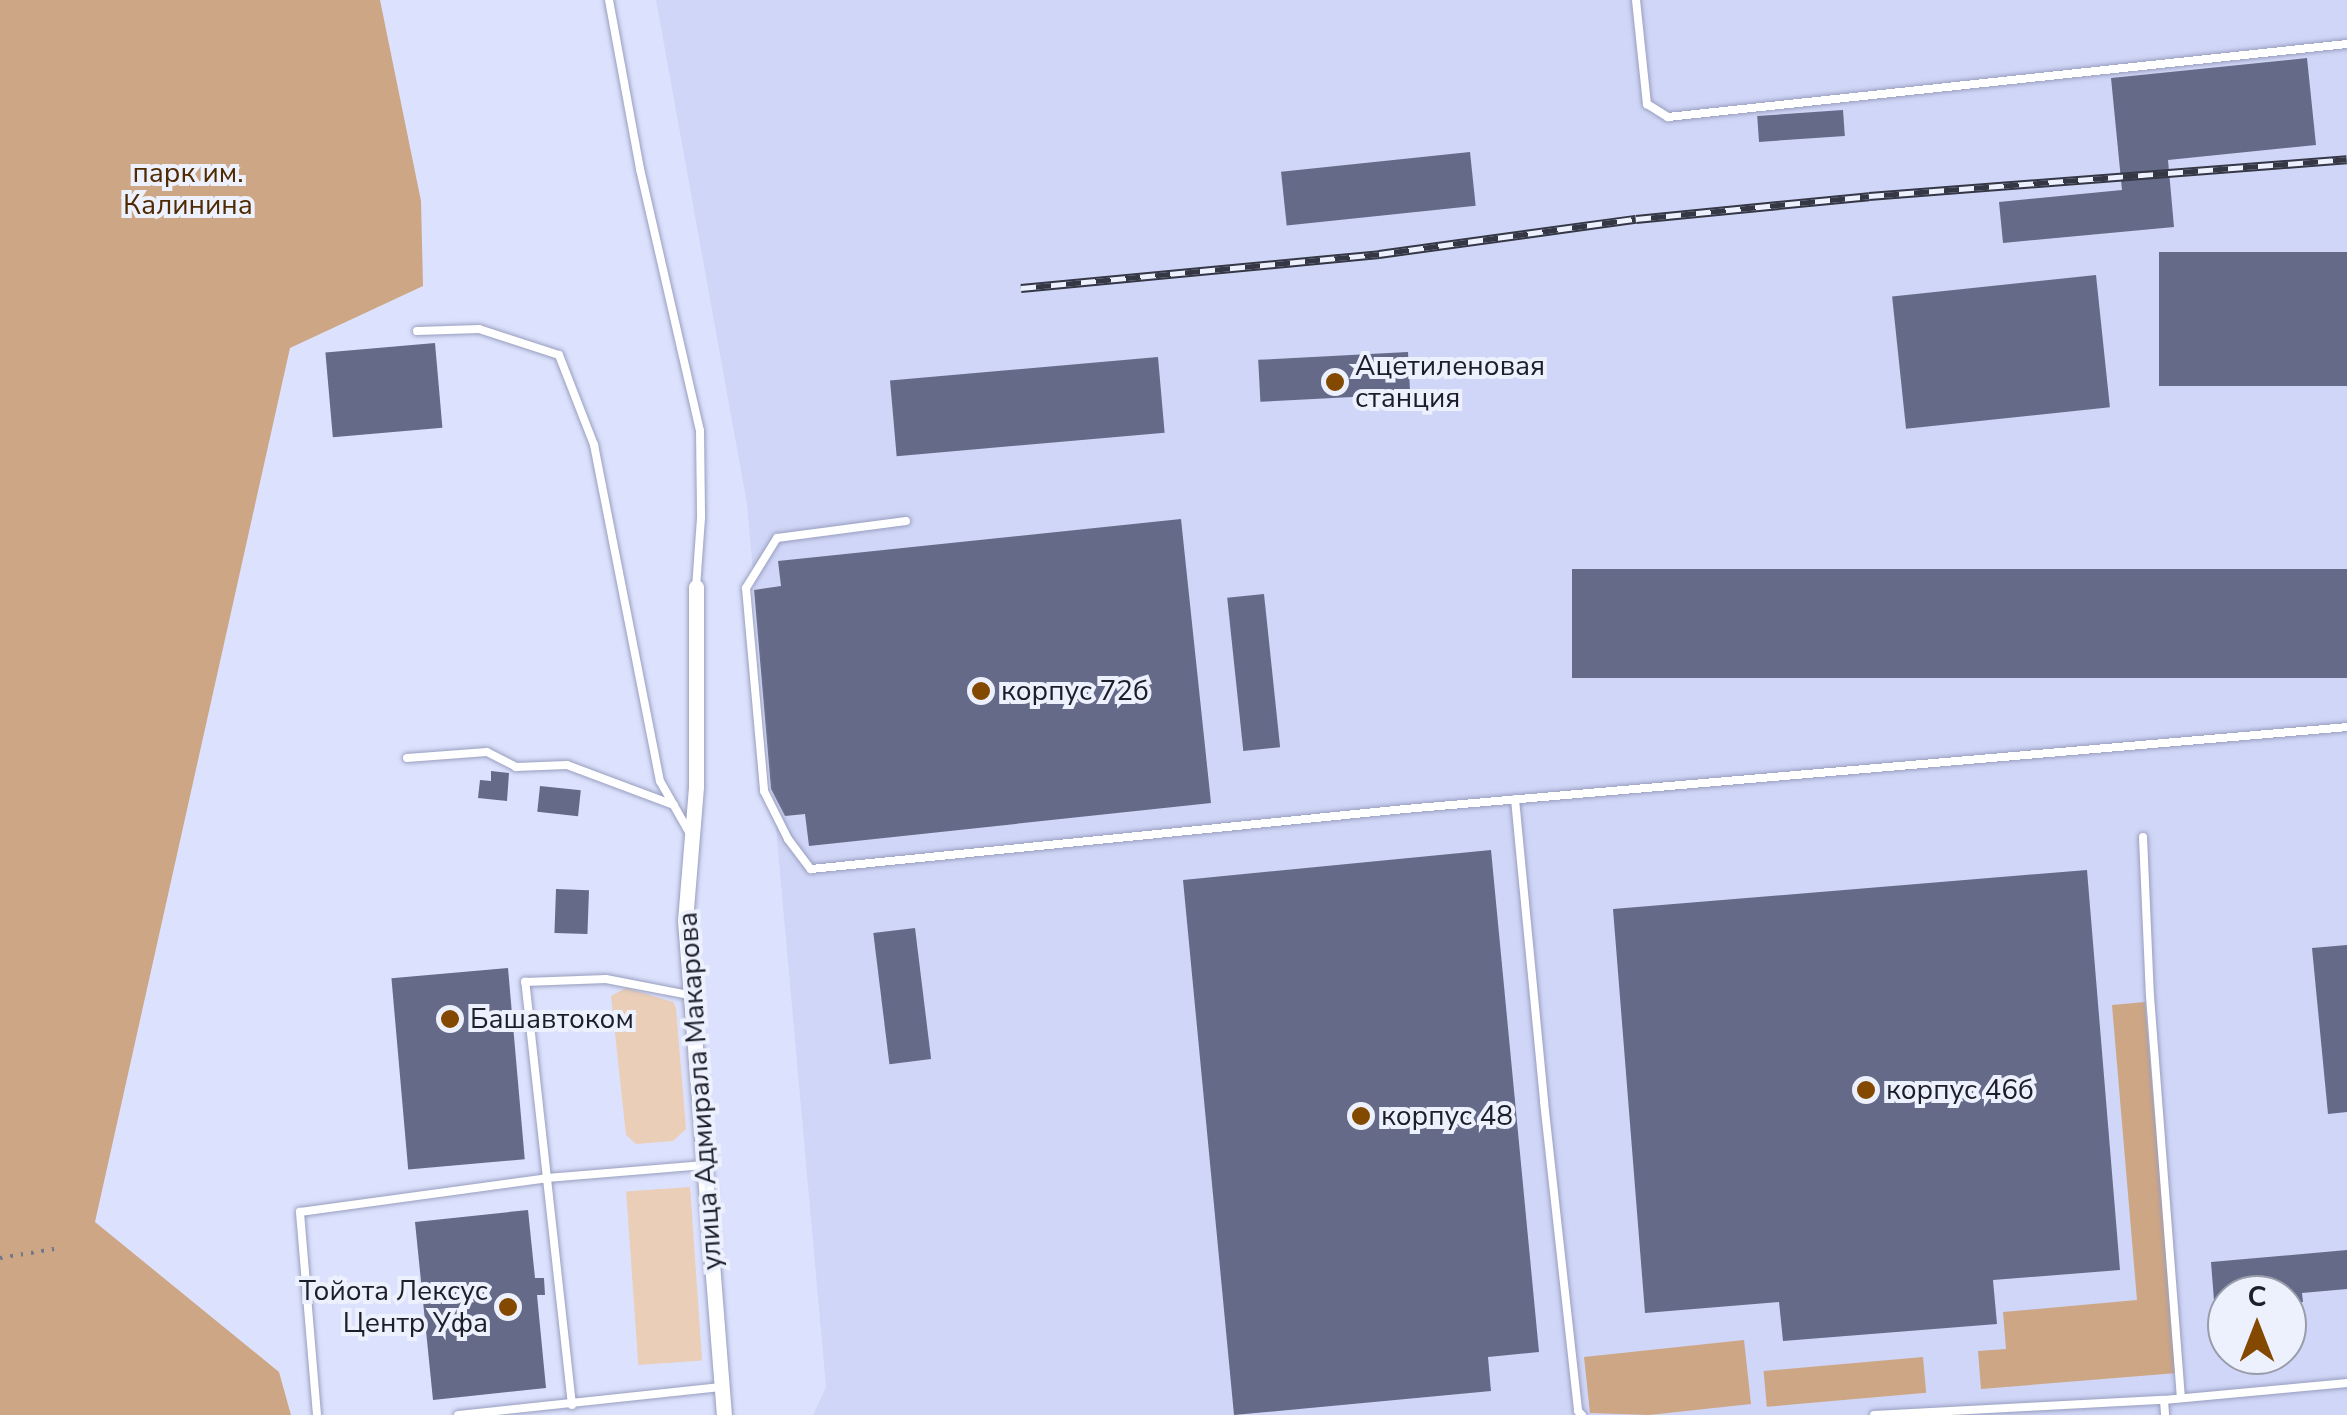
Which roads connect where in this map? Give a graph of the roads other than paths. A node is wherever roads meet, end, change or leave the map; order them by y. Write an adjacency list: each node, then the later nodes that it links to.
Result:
1 (609, 0): 6 (lane)
2 (1636, 0): 3 (lane)
3 (2347, 44)
4 (417, 330): 10 (lane)
5 (906, 522): 9 (lane)
6 (696, 587): 11 (street, улица Адмирала Макарова)
7 (2347, 727): 9 (lane)
8 (408, 758): 10 (lane)
9 (1515, 799): 24 (lane)
10 (674, 805): 11 (lane)
11 (691, 836): 13 (street, улица Адмирала Макарова)
12 (2143, 838): 18 (lane)
13 (688, 995): 14 (street, улица Адмирала Макарова); 15 (lane)
14 (704, 1165): 15 (lane); 17 (street, улица Адмирала Макарова)
15 (547, 1178): 20 (lane); 21 (lane)
16 (2347, 1384): 18 (lane)
17 (723, 1386): 20 (lane); 23 (street, улица Адмирала Макарова)
18 (2181, 1397): 19 (lane)
19 (2164, 1400): 25 (lane); 26 (lane)
20 (572, 1404): 22 (lane)
21 (316, 1415)
22 (458, 1415)
23 (724, 1415)
24 (1582, 1415)
25 (1874, 1415)
26 (2165, 1415)

